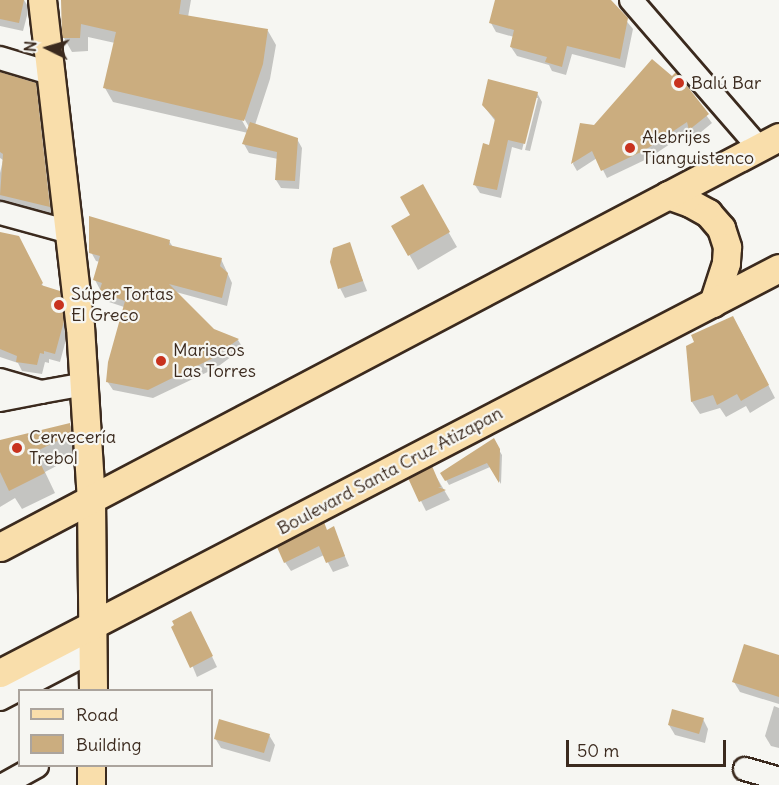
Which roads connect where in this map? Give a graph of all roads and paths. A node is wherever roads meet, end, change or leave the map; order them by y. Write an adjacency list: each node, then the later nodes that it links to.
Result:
1 (42, 0): 4 (main road)
2 (631, 0): 5 (street)
3 (0, 58): 4 (street)
4 (53, 74): 8 (main road)
5 (769, 142): 6 (main road)
6 (668, 195): 10 (main road); 15 (main road)
7 (0, 213): 8 (street)
8 (70, 232): 12 (main road)
9 (779, 268): 10 (main road, Boulevard Santa Cruz Atizapan)
10 (713, 303): 17 (main road, Boulevard Santa Cruz Atizapan)
11 (0, 380): 13 (street)
12 (85, 384): 13 (street); 15 (main road)
13 (41, 392): 14 (street)
14 (0, 400)
15 (91, 499): 16 (main road); 17 (main road)
16 (0, 547)
17 (94, 638): 18 (main road, Boulevard Santa Cruz Atizapan); 19 (main road); 20 (street)
18 (0, 673)
19 (93, 689)
20 (0, 699)
21 (34, 767): 25 (street)
22 (91, 767): 26 (main road)
23 (745, 769): 24 (street)
24 (779, 779)
25 (3, 785)
26 (91, 785)

